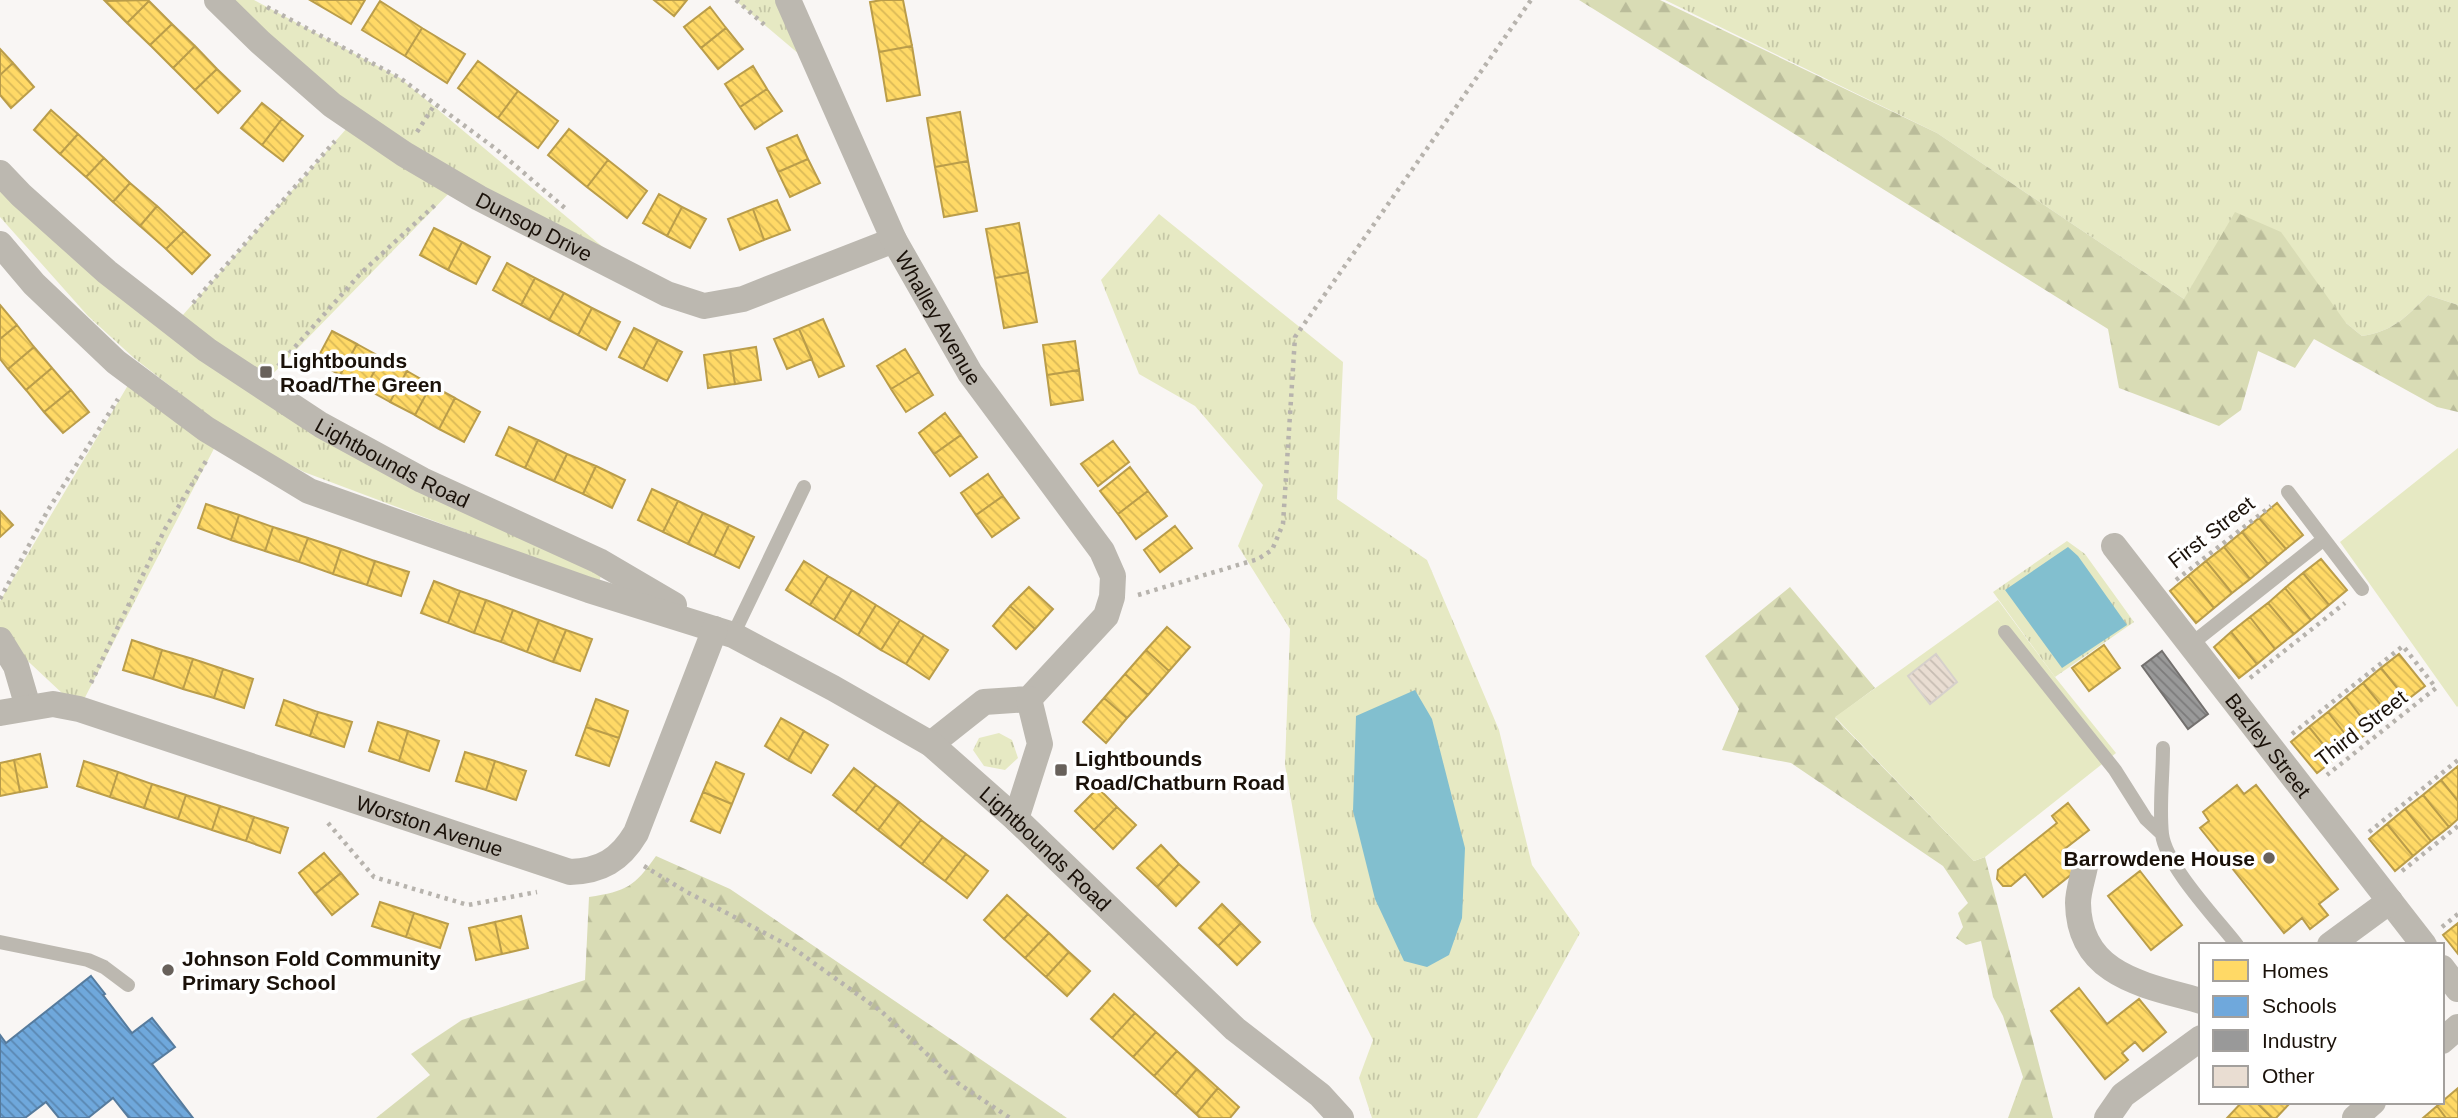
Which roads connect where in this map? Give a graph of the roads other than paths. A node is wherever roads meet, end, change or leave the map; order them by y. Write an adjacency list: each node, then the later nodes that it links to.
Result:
1 (218, 0): 4 (street, Dunsop Drive)
2 (788, 0): 4 (street, Whalley Avenue)
3 (0, 173): 11 (street, Lightbounds Road)
4 (894, 240): 15 (street, Whalley Avenue)
5 (0, 244): 11 (street, Lightbounds Road)
6 (804, 487): 11 (lane)
7 (2288, 492): 8 (lane)
8 (2324, 539): 10 (lane); 14 (lane)
9 (2114, 546): 14 (street, Bazley Street)
10 (2362, 589)
11 (724, 632): 16 (street, Worston Avenue); 18 (street, Lightbounds Road)
12 (2005, 632): 21 (lane)
13 (0, 640): 16 (street)
14 (2190, 645): 23 (street, Bazley Street)
15 (1029, 699): 18 (street); 20 (street)
16 (28, 707): 17 (street, Worston Avenue)
17 (0, 713)
18 (931, 744): 20 (street, Lightbounds Road)
19 (2163, 748): 21 (lane)
20 (1016, 819): 36 (street, Lightbounds Road)
21 (2162, 834): 25 (lane)
22 (2085, 866): 31 (street)
23 (2385, 895): 26 (street); 27 (street, Bazley Street)
24 (0, 942): 29 (lane)
25 (2235, 943)
26 (2332, 943)
27 (2422, 943)
28 (2444, 971): 30 (street)
29 (128, 985)
30 (2458, 989)
31 (2199, 1001)
32 (2458, 1027): 34 (street)
33 (2199, 1039): 37 (street)
34 (2444, 1039)
35 (2371, 1104): 38 (street)
36 (1341, 1118)
37 (2107, 1118)
38 (2355, 1118)

